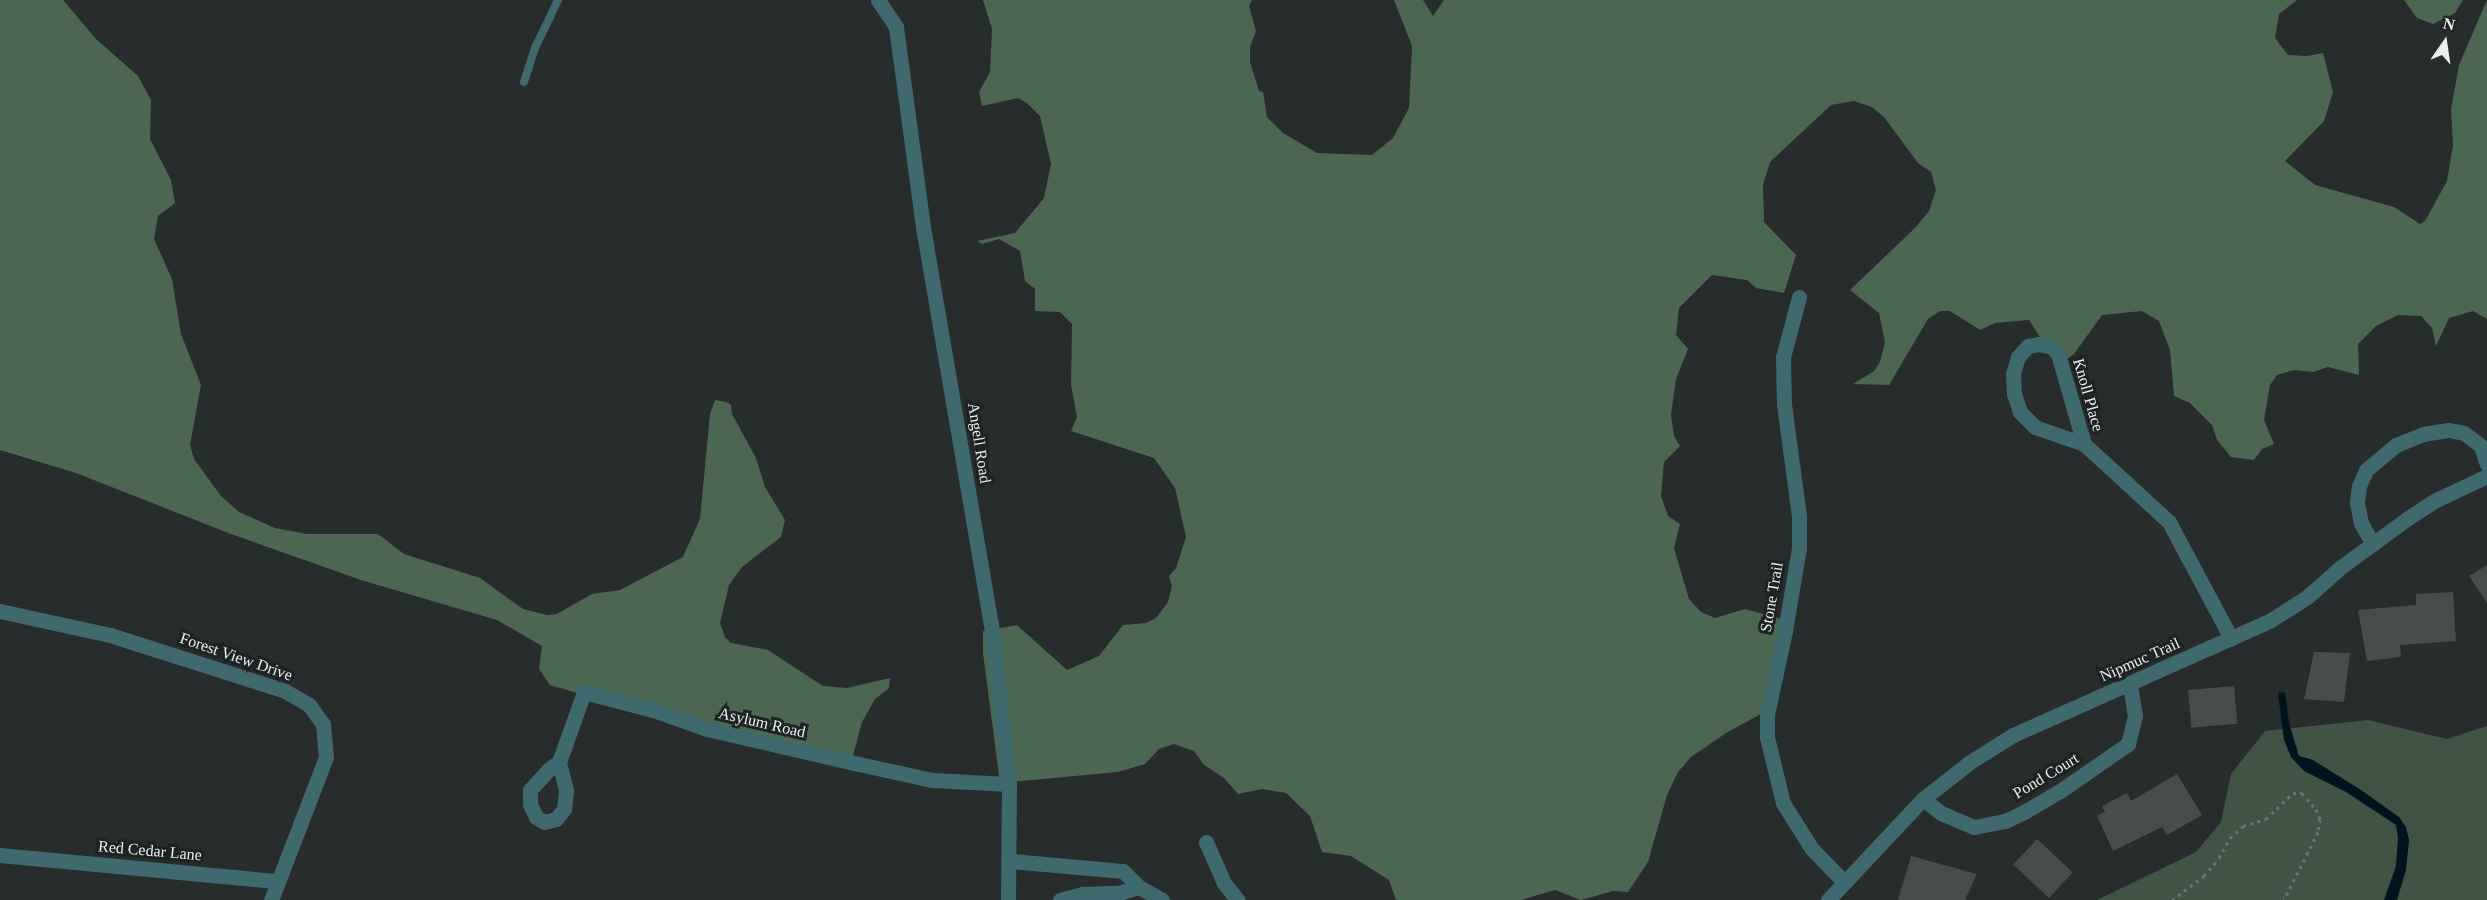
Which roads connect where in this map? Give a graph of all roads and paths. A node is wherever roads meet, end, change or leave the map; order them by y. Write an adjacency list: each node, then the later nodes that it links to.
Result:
1 (558, 0): 3 (lane)
2 (878, 0): 13 (street, Angell Road)
3 (524, 82)
4 (1799, 297): 19 (street, Stone Trail)
5 (2084, 444): 5 (street, Knoll Place); 10 (street, Knoll Place)
6 (2487, 464): 8 (street)
7 (2487, 476): 8 (street, Nipmuc Trail)
8 (2373, 544): 10 (street, Nipmuc Trail)
9 (0, 611): 18 (street, Forest View Drive)
10 (2231, 638): 11 (street, Nipmuc Trail)
11 (2130, 684): 14 (street, Nipmuc Trail); 14 (street, Pond Court)
12 (559, 762): 13 (street, Asylum Road)
13 (1009, 784): 17 (street, Angell Road)
14 (1923, 800): 19 (street, Nipmuc Trail)
15 (1206, 842): 25 (street)
16 (0, 855): 18 (street, Red Cedar Lane)
17 (1011, 861): 20 (street); 22 (street, Angell Road)
18 (277, 881): 21 (street)
19 (1844, 882): 26 (street, Nipmuc Trail)
20 (1138, 887): 23 (street); 24 (street)
21 (271, 900)
22 (1008, 900)
23 (1060, 900)
24 (1162, 900)
25 (1238, 900)
26 (1828, 900)
27 (2172, 900): 28 (path)
28 (2284, 900)

